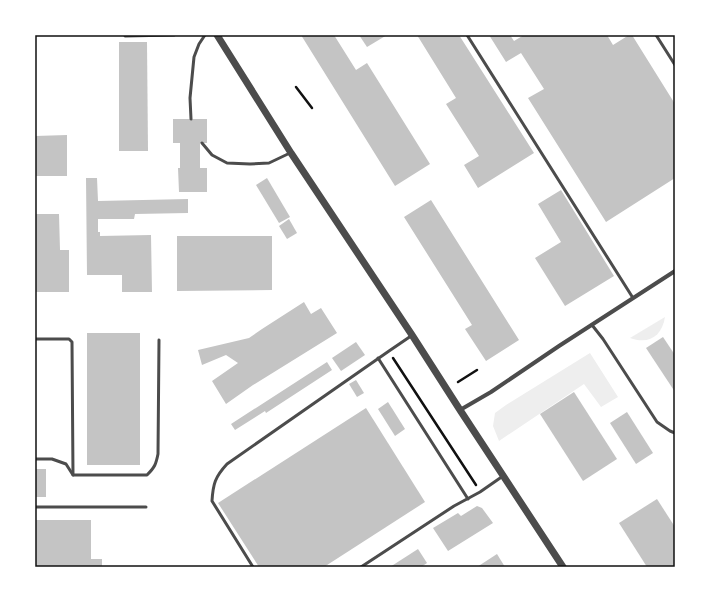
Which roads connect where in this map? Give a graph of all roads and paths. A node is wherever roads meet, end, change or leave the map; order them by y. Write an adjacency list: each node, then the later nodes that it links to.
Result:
1 (174, 35): 6 (lane)
2 (205, 35): 10 (lane)
3 (217, 35): 12 (street)
4 (467, 35): 14 (lane)
5 (656, 35): 7 (lane)
6 (125, 36)
7 (675, 65)
8 (296, 87): 9 (path)
9 (312, 108)
10 (191, 119)
11 (202, 143): 12 (lane)
12 (292, 153): 16 (street)
13 (675, 271): 14 (street)
14 (633, 298): 15 (street)
15 (592, 325): 23 (street); 24 (lane)
16 (412, 335): 19 (lane); 23 (street)
17 (35, 339): 26 (lane)
18 (159, 340): 26 (lane)
19 (388, 350): 20 (lane); 28 (path)
20 (378, 358): 29 (lane); 32 (lane)
21 (477, 370): 22 (path)
22 (458, 382)
23 (460, 410): 27 (street)
24 (675, 433)
25 (35, 459): 26 (lane)
26 (73, 475)
27 (503, 476): 28 (lane); 34 (street)
28 (480, 492): 29 (lane)
29 (468, 499): 33 (lane)
30 (35, 507): 31 (lane)
31 (146, 507)
32 (253, 567)
33 (361, 567)
34 (563, 567)

